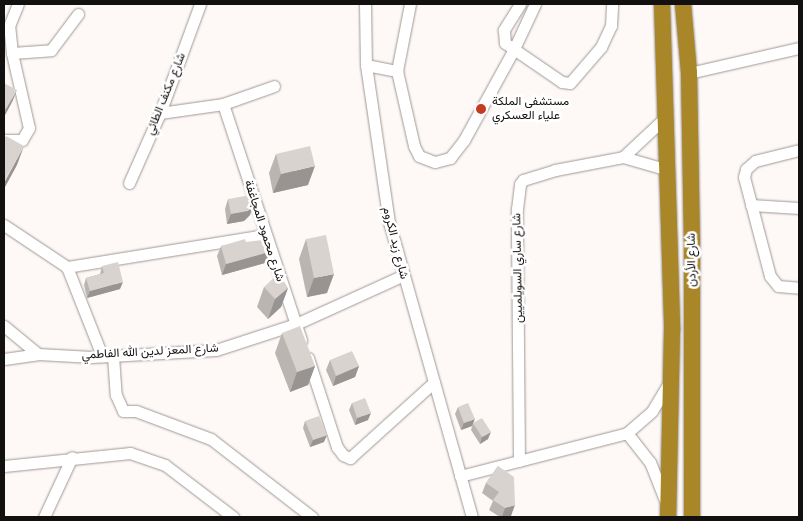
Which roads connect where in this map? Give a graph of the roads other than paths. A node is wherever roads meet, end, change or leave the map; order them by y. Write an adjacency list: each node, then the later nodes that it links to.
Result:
1 (18, 4): 11 (street)
2 (200, 4): 20 (street, شارع مكنف الطائي)
3 (366, 4): 15 (street, شارع زيد الكروم)
4 (410, 4): 16 (street)
5 (520, 4): 13 (street)
6 (535, 4): 13 (street)
7 (612, 4): 13 (street)
8 (662, 4): 21 (highway, شارع الأردن)
9 (683, 4): 17 (highway, شارع الأردن)
10 (78, 14): 14 (street)
11 (6, 25): 14 (street)
12 (799, 48): 17 (street)
13 (513, 51): 16 (street)
14 (12, 53): 22 (street)
15 (366, 65): 16 (street); 32 (street, شارع زيد الكروم)
16 (397, 70)
17 (689, 73): 51 (highway, شارع الأردن)
18 (274, 86): 19 (street)
19 (223, 104): 20 (street); 30 (street, شارع محمود المجاغفة)
20 (160, 113): 26 (street, شارع مكنف الطائي)
21 (667, 116): 24 (street); 25 (highway, شارع الأردن)
22 (4, 140)
23 (799, 150): 27 (street)
24 (623, 156): 25 (street, شارع ساري السويلميين); 43 (street, شارع ساري السويلميين)
25 (668, 170): 39 (highway, شارع الأردن)
26 (129, 183)
27 (751, 205): 28 (street); 33 (street)
28 (799, 208)
29 (4, 225): 31 (street)
30 (264, 235): 31 (street); 34 (street, شارع محمود المجاغفة)
31 (66, 267): 37 (street)
32 (402, 276): 34 (street, شارع المعز لدين الله الفاطمي); 40 (street, شارع زيد الكروم)
33 (799, 288)
34 (296, 324): 37 (street, شارع المعز لدين الله الفاطمي); 40 (street, شارع محمود المجاغفة)
35 (4, 326): 36 (street)
36 (38, 354): 37 (street, شارع المعز لدين الله الفاطمي); 38 (street, شارع المعز لدين الله الفاطمي)
37 (108, 356): 49 (street)
38 (4, 359)
39 (671, 380): 41 (street); 46 (highway, شارع الأردن)
40 (434, 382): 45 (street, شارع زيد الكروم)
41 (627, 433): 43 (street); 46 (street)
42 (72, 457): 44 (street); 47 (street); 48 (street)
43 (519, 460): 45 (street)
44 (4, 466)
45 (460, 476): 50 (street, شارع زيد الكروم)
46 (668, 512)
47 (44, 517)
48 (233, 517)
49 (312, 517)
50 (472, 517)
51 (692, 517)

